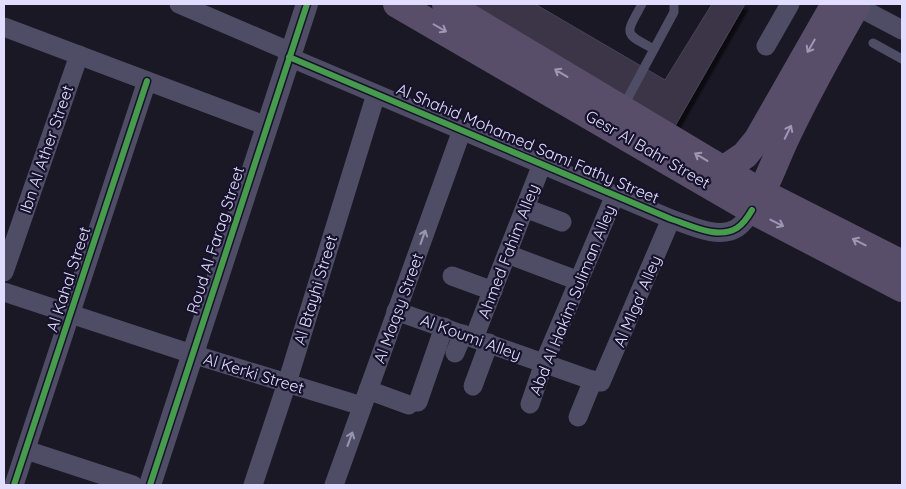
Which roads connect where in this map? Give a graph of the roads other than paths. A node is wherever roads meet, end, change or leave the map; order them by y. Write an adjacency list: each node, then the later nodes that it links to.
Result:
1 (179, 4): 14 (street, Al Shahid Mohamed Sami Fathy Street)
2 (307, 4): 14 (street, Roud Al Farag Street)
3 (397, 4): 24 (main road, Gesr Al Bahr Street, one-way to 24)
4 (446, 4): 19 (main road, Gesr Al Bahr Street, one-way to 4)
5 (642, 4): 13 (lane)
6 (674, 4): 13 (lane)
7 (790, 4): 12 (street)
8 (850, 4): 10 (street); 22 (main road, one-way to 22); 24 (main road, one-way to 8)
9 (4, 27): 15 (street)
10 (902, 30)
11 (873, 43): 16 (lane)
12 (766, 46)
13 (654, 50): 19 (lane)
14 (290, 54): 18 (street, Al Shahid Mohamed Sami Fathy Street); 20 (street, Roud Al Farag Street)
15 (79, 55): 17 (street); 31 (street, Ibn Al Ather Street)
16 (902, 59)
17 (147, 81): 20 (street); 38 (street, Al Kahal Street)
18 (376, 94): 21 (street, Al Shahid Mohamed Sami Fathy Street); 45 (street, Al Btayhi Street)
19 (622, 110): 22 (main road, Gesr Al Bahr Street, one-way to 19)
20 (267, 126): 42 (street, Roud Al Farag Street)
21 (462, 130): 23 (street, Al Shahid Mohamed Sami Fathy Street); 37 (street, Al Maqsy Street, one-way to 21)
22 (734, 163): 24 (main road, Gesr Al Bahr Street)
23 (542, 164): 25 (street, Al Shahid Mohamed Sami Fathy Street); 26 (street, Ahmed Fahim Alley)
24 (762, 190): 27 (street, Al Shahid Mohamed Sami Fathy Street); 30 (main road, Gesr Al Bahr Street, one-way to 24); 34 (main road, Gesr Al Bahr Street, one-way to 34)
25 (615, 195): 27 (street, Al Shahid Mohamed Sami Fathy Street); 33 (street, Abd Al Hakim Suliman Alley)
26 (525, 208): 28 (street); 29 (street, Ahmed Fahim Alley)
27 (671, 219): 44 (street, Al Mlga' Alley)
28 (562, 222)
29 (507, 254): 33 (street); 35 (street, Ahmed Fahim Alley)
30 (902, 264)
31 (4, 272)
32 (452, 276): 35 (street)
33 (578, 281): 43 (street, Abd Al Hakim Suliman Alley)
34 (902, 288)
35 (493, 291): 40 (street, Ahmed Fahim Alley)
36 (4, 292): 38 (street, Al Kerki Street)
37 (396, 311): 39 (street, Al Koumi Alley); 47 (street, Al Maqsy Street)
38 (70, 314): 42 (street, Al Kerki Street); 50 (street, Al Kahal Street)
39 (444, 327): 40 (street, Al Koumi Alley); 47 (street, Al Kerki Street)
40 (475, 339): 41 (street); 43 (street, Al Koumi Alley); 46 (street)
41 (455, 353)
42 (192, 354): 45 (street, Al Kerki Street); 53 (street, Roud Al Farag Street)
43 (544, 363): 44 (street, Al Koumi Alley); 48 (street, Abd Al Hakim Suliman Alley)
44 (597, 381): 49 (street, Al Mlga' Alley)
45 (287, 383): 47 (street, Al Kerki Street); 54 (street, Al Btayhi Street)
46 (473, 386)
47 (365, 398): 55 (street, Al Maqsy Street, one-way to 47)
48 (530, 404)
49 (578, 417)
50 (26, 450): 51 (street, Al Kahal Street); 52 (street)
51 (14, 485)
52 (134, 485)
53 (150, 485)
54 (253, 485)
55 (334, 485)

